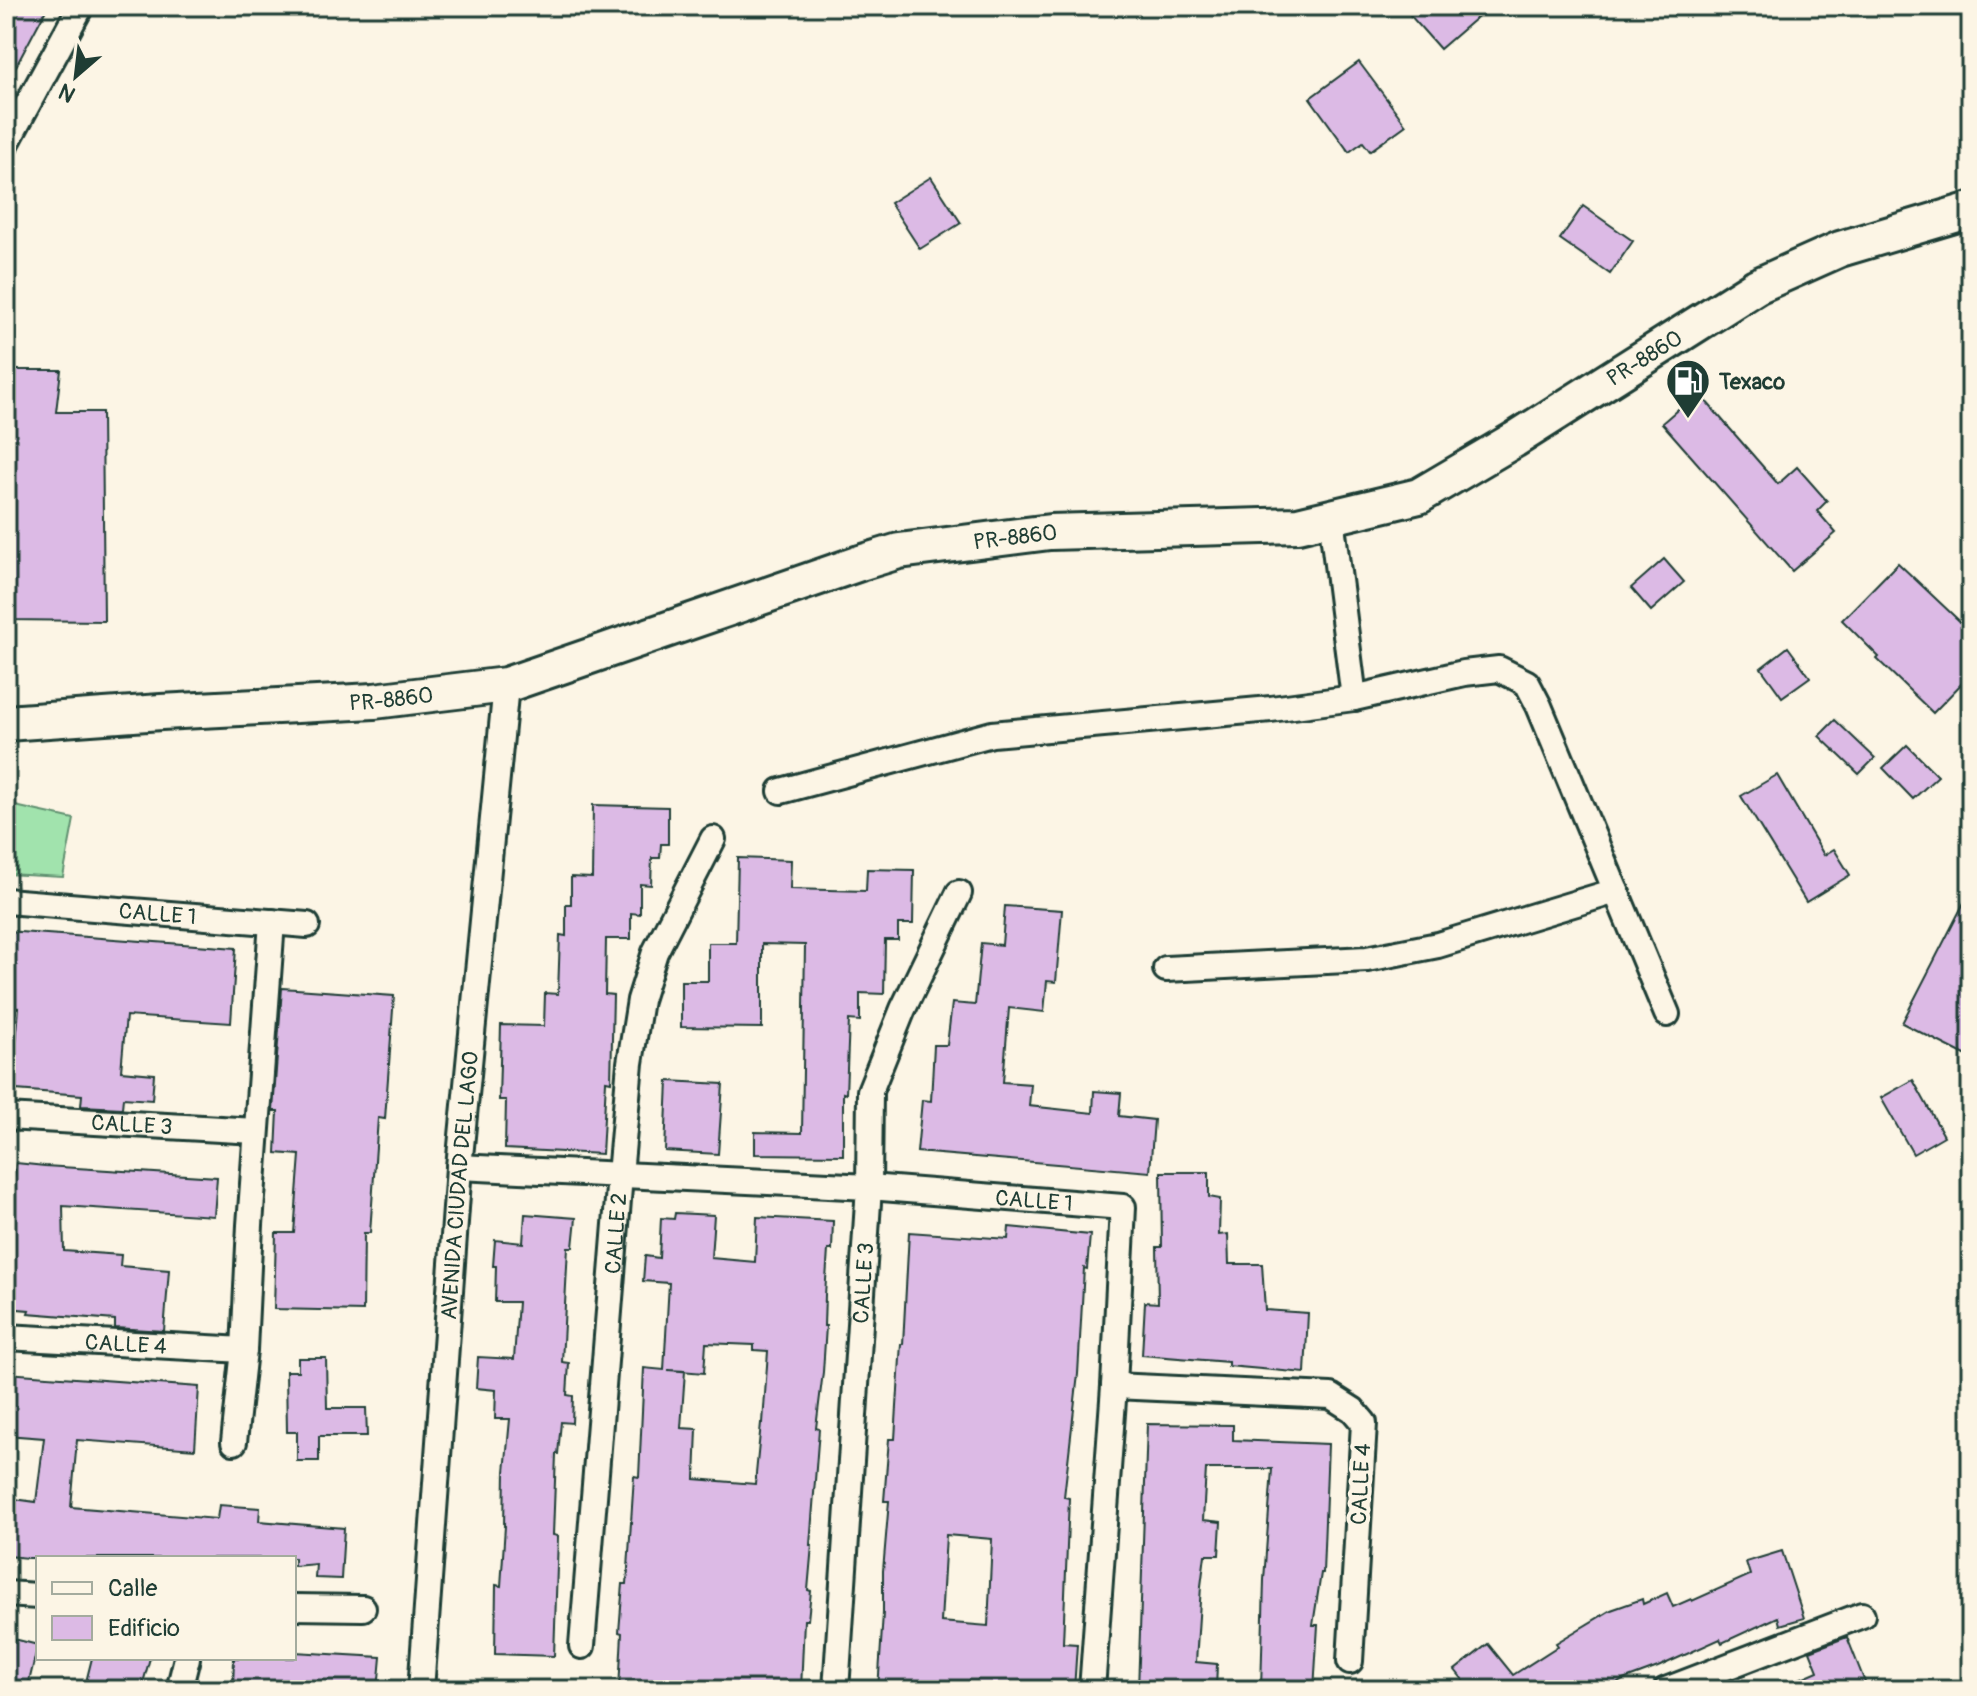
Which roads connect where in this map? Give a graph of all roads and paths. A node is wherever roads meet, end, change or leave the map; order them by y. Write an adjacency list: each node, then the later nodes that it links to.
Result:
1 (81, 6): 2 (street)
2 (6, 144)
3 (1971, 210): 4 (street, PR-8860 / PR-8860)
4 (1331, 517): 5 (street, PR-8860 / PR-8860); 6 (street)
5 (506, 685): 7 (street, PR-8860 / PR-8860); 19 (street, AVENIDA CIUDAD DEL LAGO)
6 (1354, 698): 8 (street); 10 (street)
7 (6, 723)
8 (781, 791)
9 (713, 839): 20 (street, CALLE 2)
10 (1616, 891): 15 (street); 16 (street)
11 (959, 893): 21 (street, CALLE 3)
12 (6, 901): 13 (street, CALLE 1)
13 (272, 922): 14 (street, CALLE 1); 18 (street)
14 (307, 925)
15 (1166, 969)
16 (1667, 1014)
17 (6, 1117): 18 (street, CALLE 3)
18 (256, 1131): 23 (street)
19 (459, 1167): 20 (street, CALLE 1); 34 (street, AVENIDA CIUDAD DEL LAGO)
20 (620, 1175): 21 (street, CALLE 1); 31 (street, CALLE 2)
21 (869, 1187): 24 (street, CALLE 1); 36 (street, CALLE 3)
22 (6, 1337): 23 (street, CALLE 4)
23 (244, 1350): 25 (street)
24 (1114, 1386): 33 (street, CALLE 4); 37 (street, CALLE 1)
25 (234, 1442)
26 (6, 1594): 27 (street)
27 (36, 1596)
28 (296, 1607): 29 (street)
29 (363, 1608)
30 (1862, 1615): 38 (street)
31 (582, 1646)
32 (186, 1660): 35 (street)
33 (1350, 1661)
34 (426, 1689)
35 (179, 1690)
36 (836, 1690)
37 (1092, 1690)
38 (1666, 1690)

